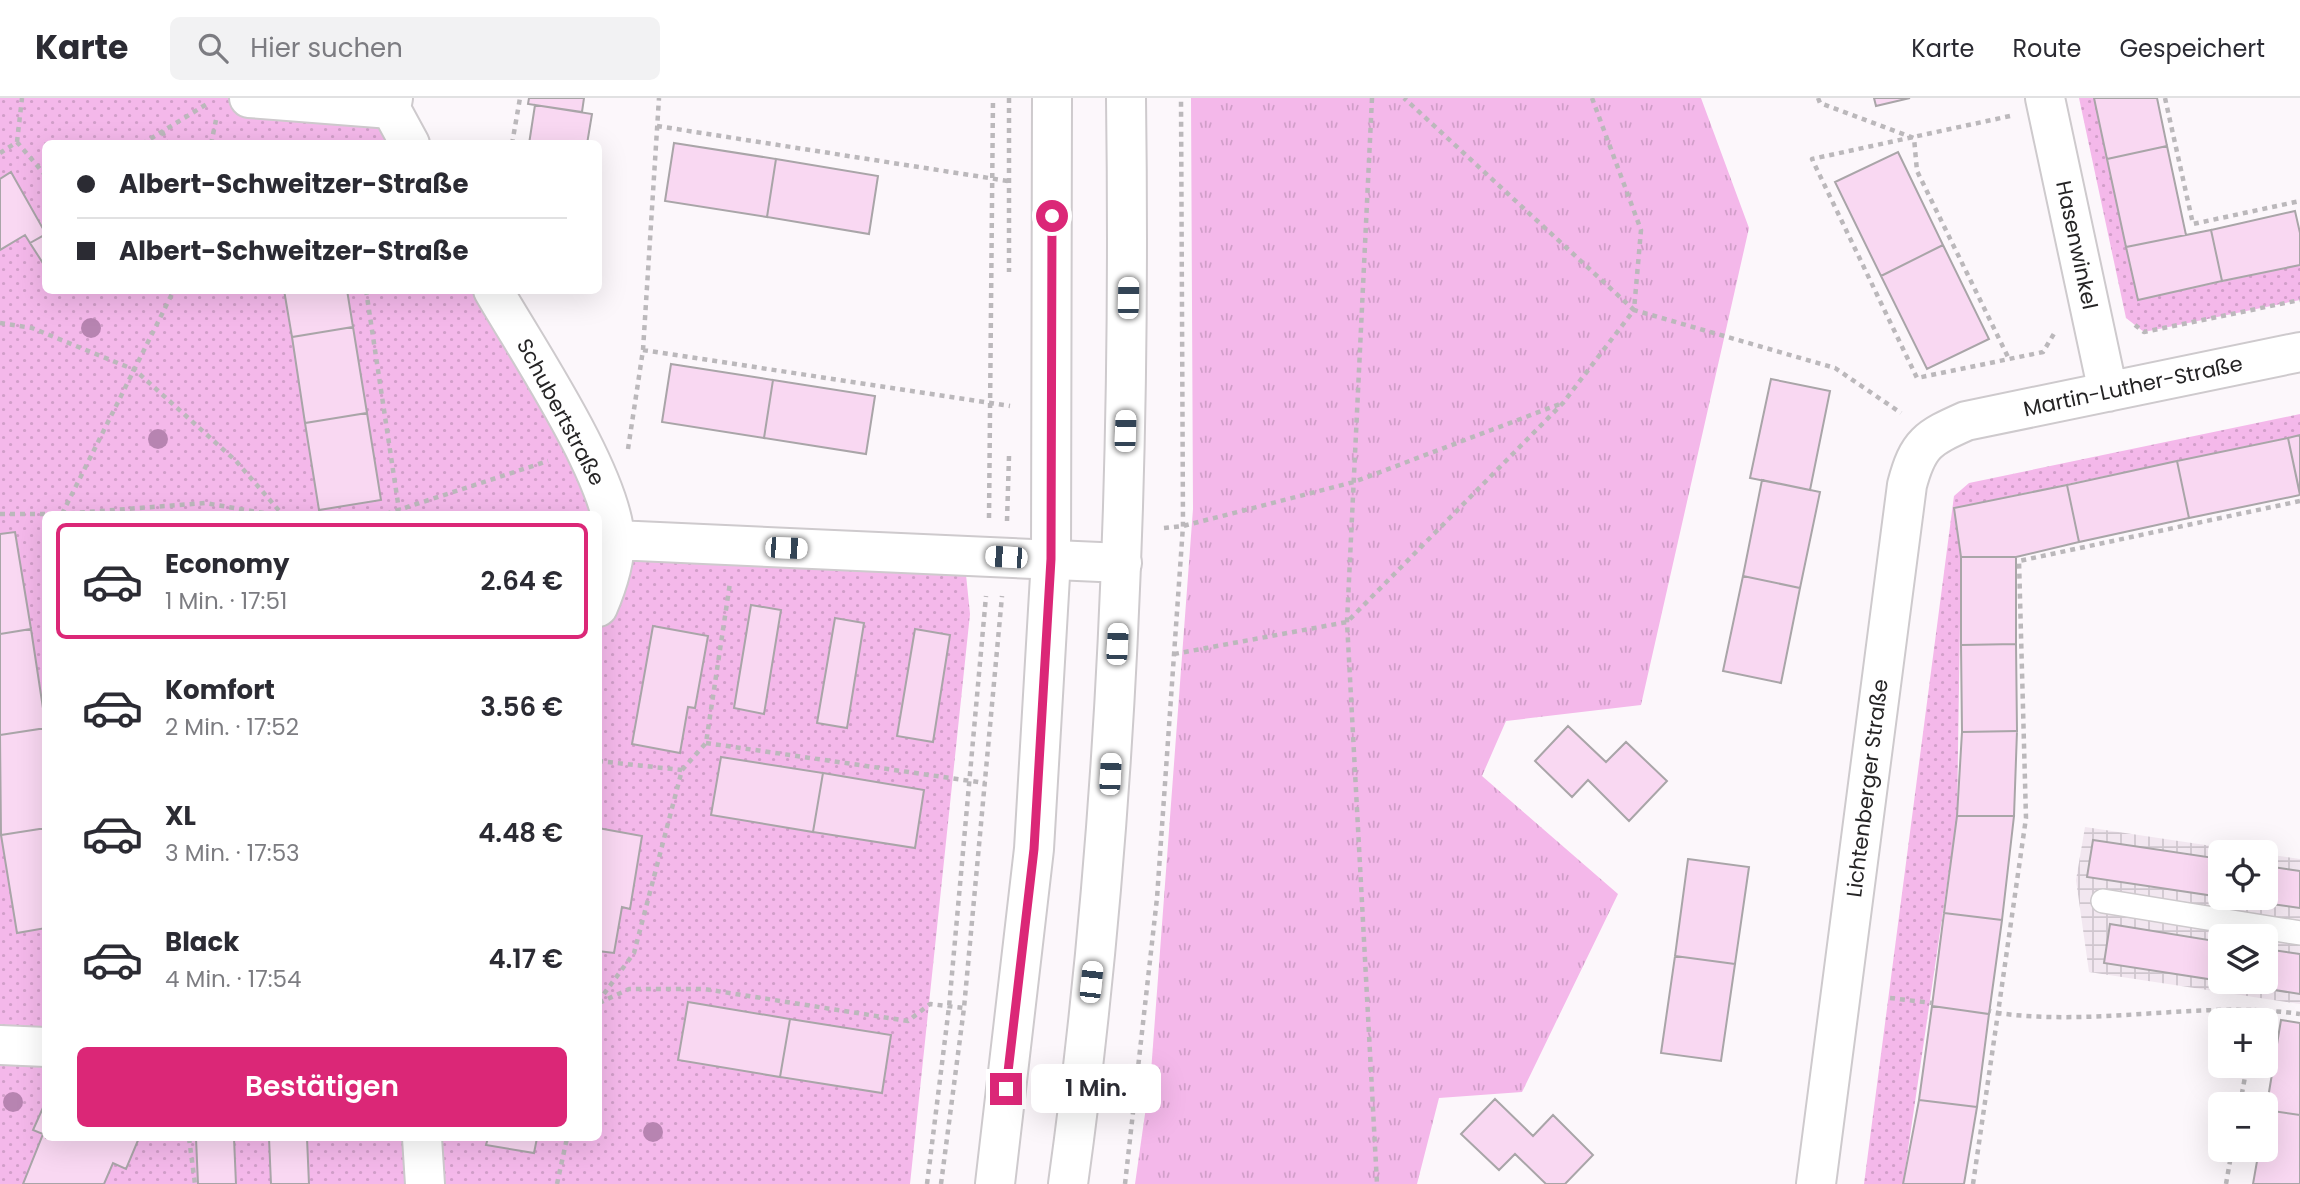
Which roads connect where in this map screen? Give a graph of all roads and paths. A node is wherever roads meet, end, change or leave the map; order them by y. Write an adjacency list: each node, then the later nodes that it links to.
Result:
1 (22, 98): 25 (path)
2 (216, 98): 19 (path)
3 (249, 98): 16 (street)
4 (520, 98): 24 (path)
5 (659, 98): 18 (path)
6 (993, 98): 28 (path)
7 (1009, 98): 29 (path)
8 (1052, 98): 69 (street)
9 (1126, 98): 70 (street)
10 (1181, 98): 64 (path)
11 (1372, 98): 54 (path)
12 (1404, 98): 36 (path)
13 (1592, 98): 36 (path)
14 (1818, 98): 20 (path)
15 (2165, 98): 30 (path)
16 (392, 104): 23 (street)
17 (2030, 107): 20 (path); 45 (street, Hasenwinkel)
18 (657, 126): 28 (path); 40 (path)
19 (162, 131): 21 (path); 22 (path)
20 (1914, 138): 42 (path); 42 (path)
21 (148, 140)
22 (165, 140)
23 (408, 140)
24 (513, 140)
25 (17, 142): 26 (path); 27 (path)
26 (0, 153)
27 (42, 171)
28 (992, 178): 29 (path); 46 (path)
29 (1008, 181): 31 (path)
30 (2300, 201)
31 (1009, 274)
32 (172, 294): 43 (path)
33 (367, 294): 56 (path)
34 (495, 294): 52 (street, Schubertstraße)
35 (2300, 300): 37 (path)
36 (1634, 310): 47 (path); 50 (path)
37 (2126, 318)
38 (0, 323): 43 (path)
39 (2057, 329): 42 (path)
40 (643, 350): 46 (path); 53 (path)
41 (2300, 352): 45 (street, Martin-Luther-Straße)
42 (2009, 359)
43 (135, 370): 57 (path); 60 (path)
44 (1010, 392): 48 (path)
45 (2108, 392): 50 (street, Martin-Luther-Straße)
46 (989, 402): 48 (path); 68 (path)
47 (1563, 403): 54 (path); 72 (path)
48 (1010, 406): 49 (path)
49 (1010, 419)
50 (1950, 428): 107 (street, Lichtenberger Straße)
51 (1009, 447): 68 (path)
52 (582, 449): 56 (path); 66 (street, Schubertstraße)
53 (627, 458)
54 (1354, 482): 64 (path); 72 (path)
55 (2300, 501): 90 (path)
56 (400, 510): 61 (path)
57 (63, 511)
58 (100, 511): 59 (path)
59 (252, 511)
60 (279, 511)
61 (396, 511)
62 (0, 514): 63 (path)
63 (42, 514)
64 (1183, 526): 65 (path); 73 (path)
65 (1164, 528)
66 (615, 540): 67 (street); 71 (street, Schubertstraße)
67 (735, 545): 68 (street); 74 (path)
68 (997, 557): 69 (street); 77 (path); 78 (path)
69 (1051, 559): 70 (street); 103 (street)
70 (1122, 563): 104 (street)
71 (602, 598)
72 (1347, 622): 73 (path); 106 (path)
73 (1174, 654): 105 (path)
74 (706, 743): 76 (path); 77 (path)
75 (602, 761): 76 (path)
76 (682, 770): 81 (path)
77 (970, 780): 78 (path); 85 (path)
78 (985, 783): 86 (path)
79 (2104, 901): 80 (lane)
80 (2300, 933)
81 (602, 998)
82 (1890, 998): 84 (path)
83 (602, 1001): 85 (path)
84 (1932, 1003)
85 (949, 1007): 86 (path); 101 (path)
86 (964, 1008): 102 (path)
87 (1990, 1011): 90 (path)
88 (2208, 1011): 90 (path)
89 (2278, 1011): 91 (path)
90 (1998, 1013): 108 (path)
91 (2300, 1014)
92 (0, 1045): 93 (street)
93 (42, 1047)
94 (190, 1141): 98 (path)
95 (422, 1141): 99 (street)
96 (566, 1141): 100 (path)
97 (2230, 1162): 109 (path)
98 (195, 1184)
99 (425, 1184)
100 (557, 1184)
101 (927, 1184)
102 (942, 1184)
103 (995, 1184)
104 (1068, 1184)
105 (1125, 1184)
106 (1377, 1184)
107 (1816, 1184)
108 (1973, 1184)
109 (2226, 1184)

